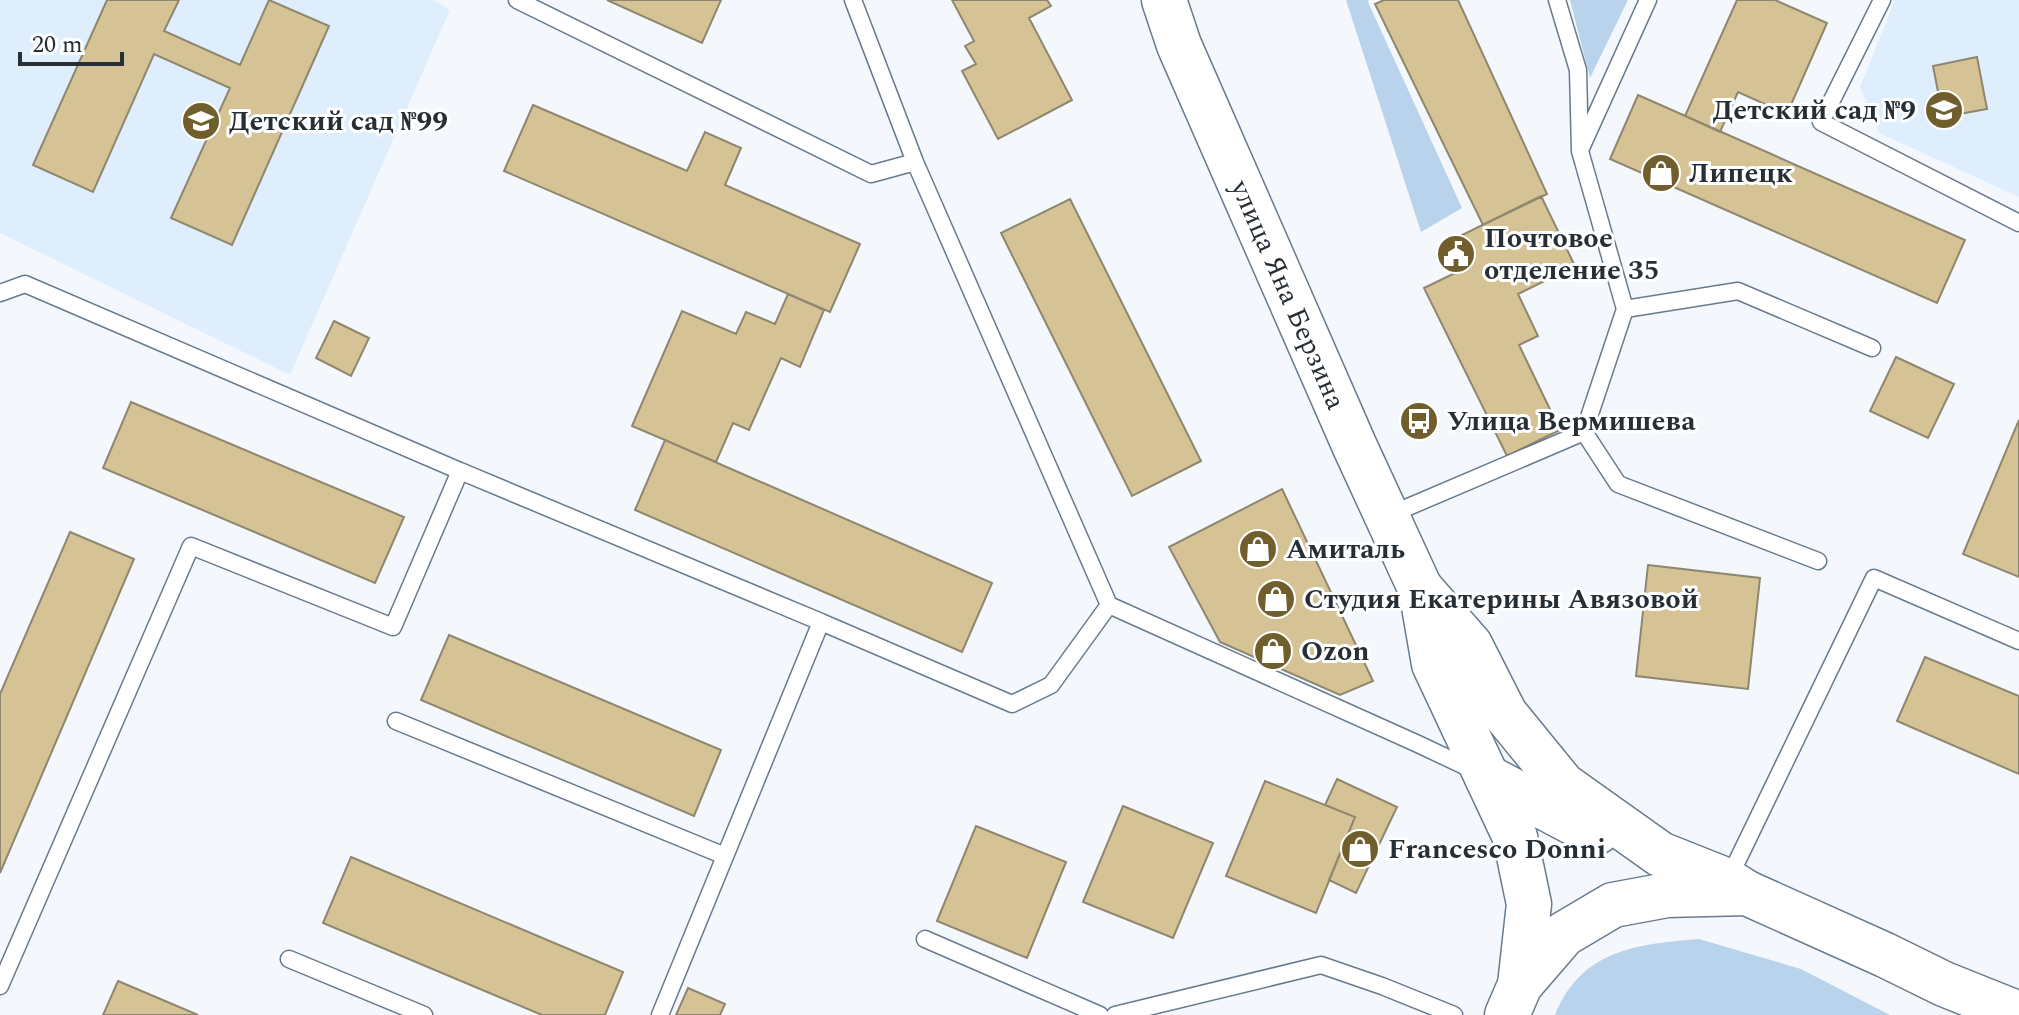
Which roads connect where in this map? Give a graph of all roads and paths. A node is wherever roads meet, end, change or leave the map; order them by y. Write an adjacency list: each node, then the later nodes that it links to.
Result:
1 (517, 0): 8 (lane)
2 (853, 0): 8 (lane)
3 (1164, 0): 15 (main road, улица Яна Берзина)
4 (1557, 0): 7 (lane)
5 (1648, 0): 7 (lane)
6 (1882, 0): 9 (lane)
7 (1580, 151): 11 (lane)
8 (915, 162): 18 (lane)
9 (2019, 223)
10 (0, 293): 14 (lane)
11 (1625, 309): 12 (lane); 13 (lane)
12 (1872, 348)
13 (1584, 432): 15 (lane); 16 (lane)
14 (460, 471): 19 (lane); 28 (lane)
15 (1387, 516): 17 (main road, улица Яна Берзина)
16 (1818, 561)
17 (1420, 588): 22 (main road); 23 (main road)
18 (1109, 605): 19 (lane); 22 (lane)
19 (821, 622): 24 (lane)
20 (2019, 641): 25 (lane)
21 (396, 721): 24 (lane)
22 (1487, 777): 23 (main road); 30 (main road)
23 (1660, 854): 25 (main road)
24 (725, 856): 34 (lane)
25 (1737, 887): 30 (main road); 31 (main road)
26 (925, 939): 29 (lane)
27 (289, 959): 33 (lane)
28 (0, 986)
29 (1063, 999): 35 (lane); 36 (lane)
30 (1514, 1000)
31 (1953, 1000): 32 (main road)
32 (2019, 1014)
33 (424, 1015)
34 (660, 1015)
35 (1056, 1015)
36 (1100, 1015)
37 (1115, 1015): 38 (lane)
38 (1454, 1015)

